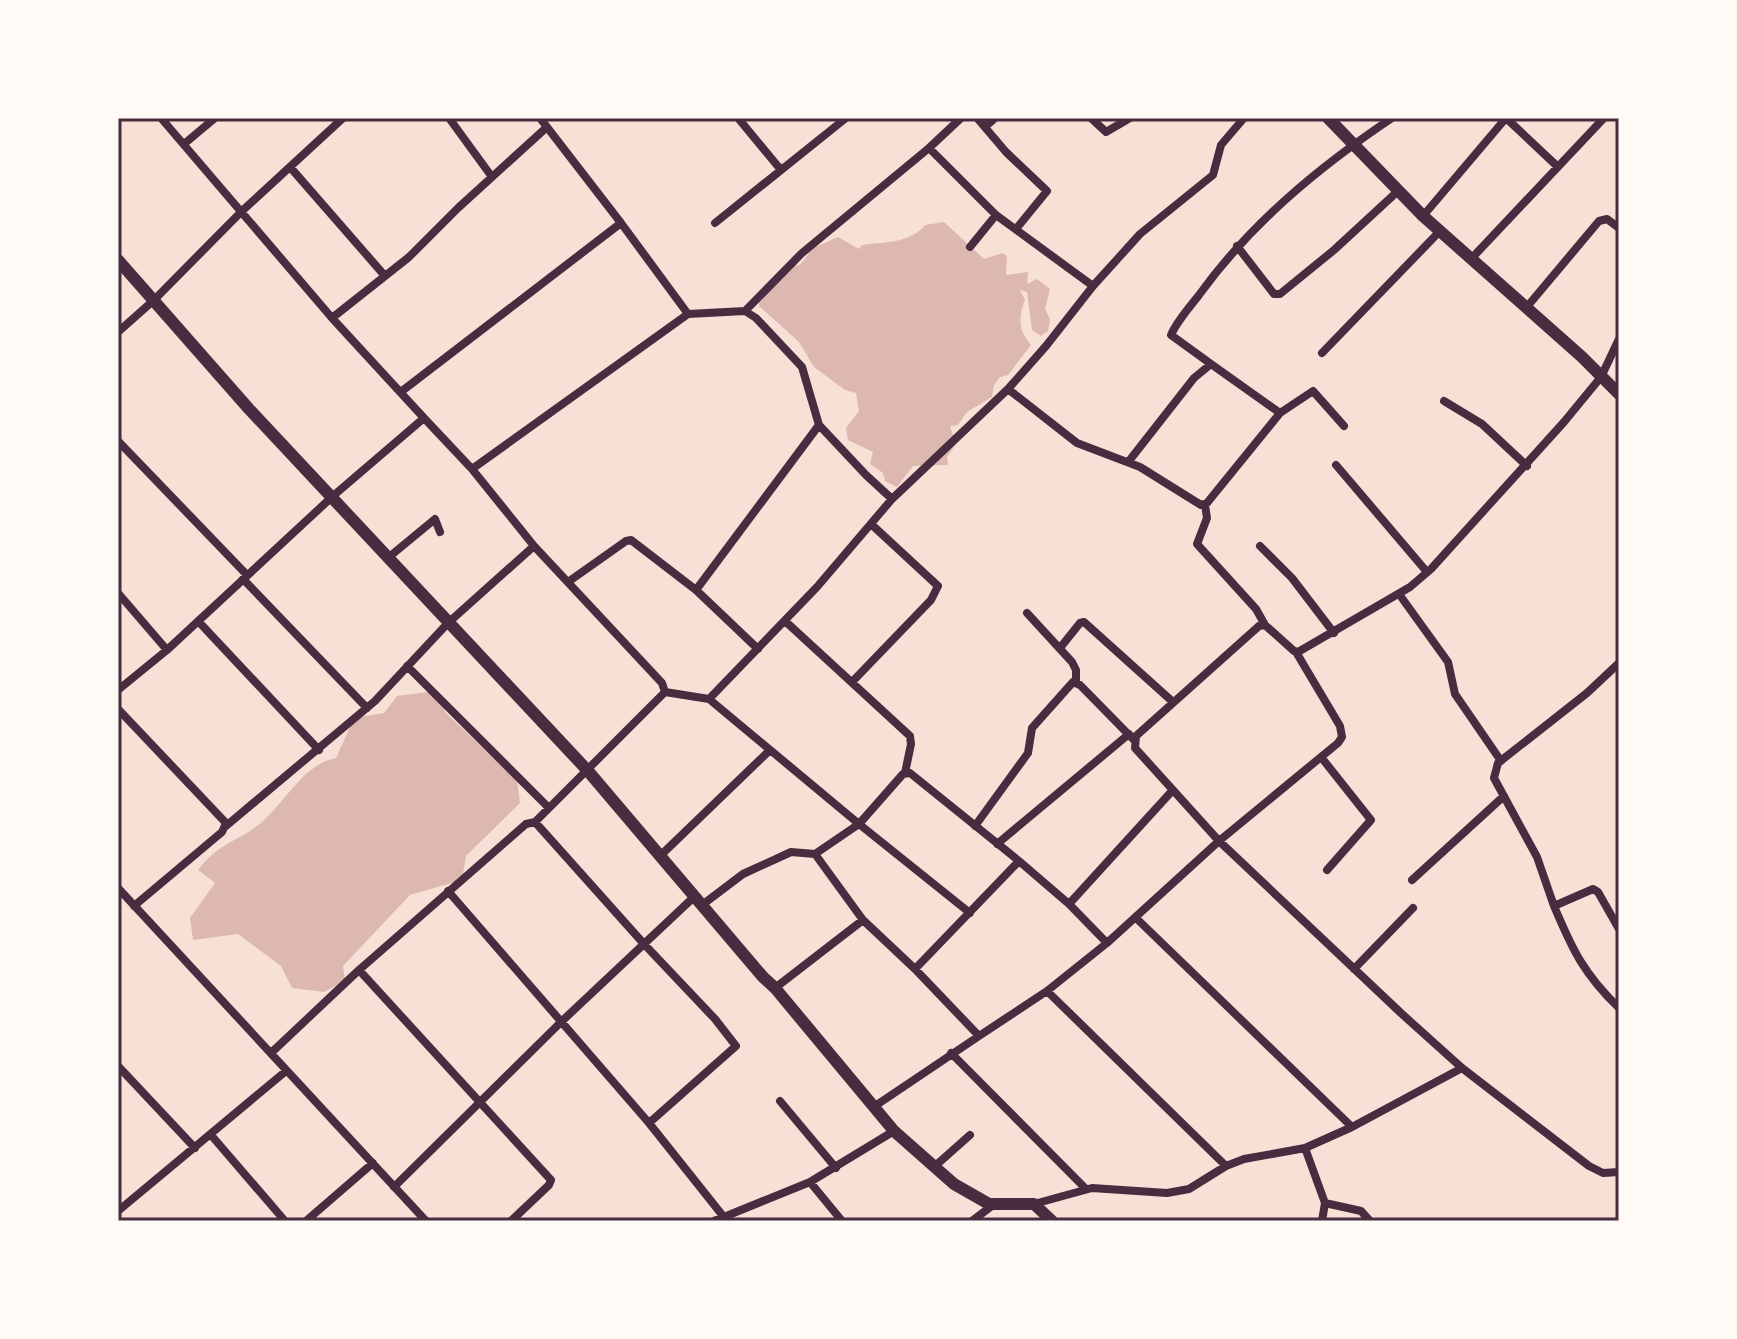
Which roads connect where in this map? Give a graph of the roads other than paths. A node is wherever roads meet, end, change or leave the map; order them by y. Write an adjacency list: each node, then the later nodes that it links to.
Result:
1 (161, 118): 19 (street)
2 (215, 118): 19 (street)
3 (343, 118): 22 (street)
4 (449, 118): 25 (street)
5 (540, 118): 17 (street)
6 (738, 118): 24 (street)
7 (846, 118): 24 (street)
8 (961, 118): 21 (street)
9 (977, 118): 18 (street)
10 (995, 118): 18 (street)
11 (1091, 118): 12 (street)
12 (1130, 118)
13 (1244, 118): 40 (street)
14 (1328, 118): 20 (street)
15 (1392, 118): 20 (street)
16 (1604, 118): 23 (street)
17 (547, 127): 25 (street); 30 (street)
18 (985, 127): 33 (street)
19 (184, 144): 27 (street)
20 (1353, 144): 26 (street); 35 (street)
21 (929, 148): 28 (street); 43 (street)
22 (290, 167): 27 (street); 39 (street)
23 (1558, 167): 29 (street); 37 (street)
24 (781, 170): 31 (street)
25 (492, 177): 39 (street)
26 (1398, 191): 29 (street); 35 (street)
27 (242, 211): 41 (street); 45 (street)
28 (996, 215): 33 (street); 36 (street)
29 (1423, 216): 34 (street)
30 (621, 223): 44 (street); 52 (street)
31 (715, 223)
32 (1619, 228): 42 (street)
33 (1016, 229): 40 (street)
34 (1440, 231): 37 (street); 48 (street)
35 (1237, 246): 49 (street)
36 (970, 247)
37 (1471, 259): 42 (street)
38 (118, 260): 41 (street)
39 (385, 276): 45 (street)
40 (1093, 286): 51 (street)
41 (154, 300): 46 (street); 64 (street)
42 (1526, 308): 50 (street)
43 (745, 311): 44 (street); 57 (street)
44 (688, 314): 63 (street)
45 (332, 318): 52 (street)
46 (118, 332)
47 (1619, 339): 50 (street)
48 (1322, 353)
49 (1211, 364): 55 (street); 60 (street)
50 (1601, 377): 53 (street); 62 (street)
51 (1008, 389): 60 (street); 65 (street)
52 (402, 391): 56 (street)
53 (1619, 394)
54 (1444, 401): 62 (street)
55 (1280, 413): 58 (street); 66 (street)
56 (424, 418): 63 (street); 64 (street)
57 (819, 425): 65 (street); 75 (street)
58 (1344, 426)
59 (118, 441): 73 (street)
60 (1129, 461): 66 (street)
61 (1336, 465): 72 (street)
62 (1527, 466): 72 (street)
63 (472, 469): 69 (street)
64 (333, 496): 71 (street); 73 (street)
65 (892, 499): 67 (street)
66 (1205, 505): 82 (street)
67 (871, 524): 80 (street); 90 (street)
68 (440, 532): 71 (street)
69 (534, 546): 74 (street); 81 (street)
70 (1260, 546): 83 (street)
71 (389, 557): 81 (street)
72 (1427, 572): 77 (street)
73 (245, 577): 79 (street); 96 (street)
74 (568, 582): 75 (street); 93 (street)
75 (696, 590): 85 (street)
76 (118, 593): 86 (street)
77 (1399, 594): 83 (street); 102 (street)
78 (1027, 613): 84 (street)
79 (198, 621): 86 (street); 99 (street)
80 (785, 621): 85 (street); 90 (street)
81 (448, 623): 89 (street); 103 (street)
82 (1265, 625): 87 (street); 95 (street)
83 (1334, 633): 87 (street)
84 (1060, 648): 91 (street); 95 (street)
85 (758, 649): 94 (street)
86 (167, 650): 92 (street)
87 (1296, 652): 101 (street)
88 (1619, 663): 102 (street)
89 (407, 666): 96 (street); 107 (street)
90 (852, 682): 104 (street)
91 (1076, 682): 98 (street); 111 (street)
92 (118, 690)
93 (665, 692): 94 (street); 103 (street)
94 (709, 699): 100 (street)
95 (1173, 702): 98 (street)
96 (367, 708): 99 (street)
97 (118, 709): 110 (street)
98 (1132, 737): 105 (street); 113 (street)
99 (319, 750): 110 (street)
100 (770, 750): 109 (street); 115 (street)
101 (1321, 757): 112 (street); 117 (street)
102 (1501, 761): 106 (street)
103 (588, 771): 107 (street); 115 (street)
104 (905, 773): 109 (street); 111 (street)
105 (1172, 791): 112 (street); 122 (street)
106 (1504, 796): 118 (street); 124 (street)
107 (549, 808): 108 (street)
108 (535, 822): 120 (street); 131 (street)
109 (859, 824): 114 (street); 126 (street)
110 (226, 826): 123 (street)
111 (975, 826): 113 (street)
112 (1219, 841): 127 (street); 133 (street)
113 (997, 844): 116 (street)
114 (815, 854): 121 (street); 128 (street)
115 (660, 856): 121 (street)
116 (1019, 861): 122 (street); 126 (street)
117 (1327, 870)
118 (1412, 880)
119 (118, 888): 123 (street)
120 (448, 891): 134 (street); 138 (street)
121 (699, 900): 131 (street); 135 (street)
122 (1069, 904): 130 (street)
123 (134, 906): 140 (street)
124 (1554, 906): 129 (street); 137 (street)
125 (1413, 908): 133 (street)
126 (970, 913): 132 (street)
127 (1136, 918): 130 (street); 149 (street)
128 (863, 920): 132 (street); 135 (street)
129 (1619, 929)
130 (1107, 943): 136 (street)
131 (644, 944): 138 (street); 148 (street)
132 (915, 969): 139 (street)
133 (1354, 969): 143 (street)
134 (359, 970): 140 (street); 145 (street)
135 (775, 988): 147 (street)
136 (1047, 991): 139 (street); 156 (street)
137 (1619, 1008)
138 (561, 1022): 145 (street); 148 (street)
139 (979, 1036): 141 (street)
140 (271, 1053): 144 (street)
141 (951, 1053): 147 (street); 162 (street)
142 (118, 1066): 153 (street)
143 (1462, 1068): 149 (street); 159 (street)
144 (286, 1071): 151 (street); 155 (street)
145 (480, 1101): 161 (street); 171 (street)
146 (780, 1101): 158 (street)
147 (875, 1106): 150 (street)
148 (649, 1123): 167 (street)
149 (1352, 1127): 154 (street)
150 (894, 1131): 157 (street); 158 (street)
151 (211, 1135): 153 (street); 168 (street)
152 (970, 1135): 157 (street)
153 (195, 1148): 166 (street)
154 (1305, 1148): 156 (street); 163 (street)
155 (373, 1163): 161 (street); 169 (street)
156 (1226, 1166): 162 (street)
157 (934, 1167): 165 (street)
158 (836, 1168): 160 (street)
159 (1619, 1172)
160 (810, 1182): 167 (street); 172 (street)
161 (394, 1187): 170 (street)
162 (1086, 1189): 164 (street)
163 (1325, 1203): 175 (street); 176 (street)
164 (1034, 1204): 165 (street); 174 (street)
165 (993, 1205): 173 (street)
166 (118, 1211)
167 (721, 1219)
168 (285, 1221)
169 (306, 1221)
170 (426, 1221)
171 (511, 1221)
172 (842, 1221)
173 (972, 1221)
174 (1052, 1221)
175 (1322, 1221)
176 (1370, 1221)

